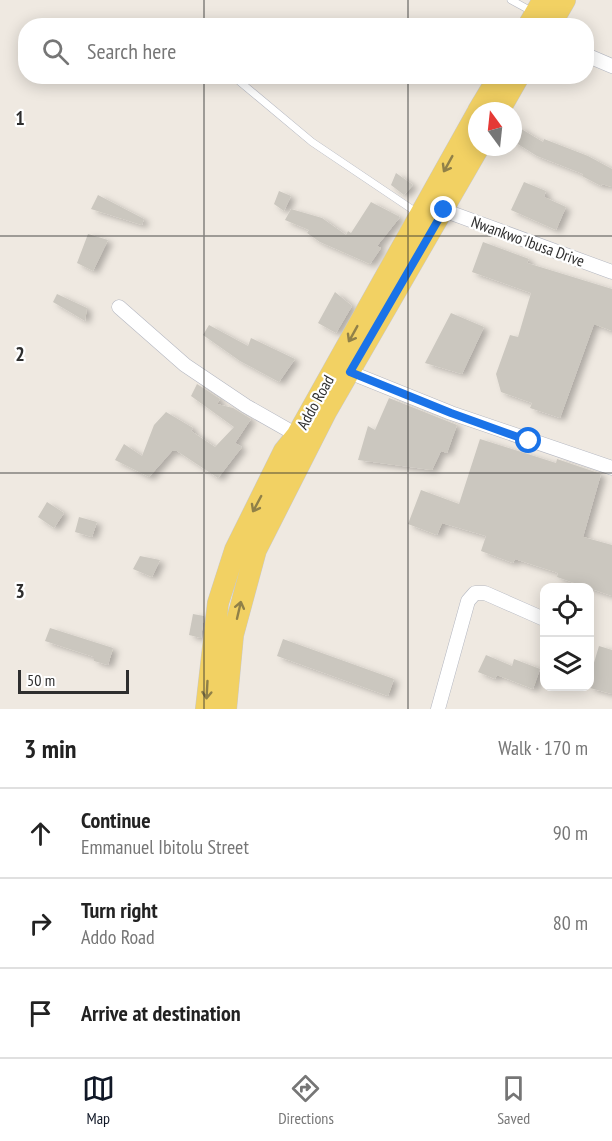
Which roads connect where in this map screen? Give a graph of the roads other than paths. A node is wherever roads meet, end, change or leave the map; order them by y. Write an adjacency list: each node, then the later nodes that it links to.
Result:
1 (511, 0): 3 (lane)
2 (565, 0): 3 (main road)
3 (539, 16)
4 (594, 58): 5 (street)
5 (612, 66)
6 (243, 84): 14 (lane)
7 (494, 84): 9 (main road, Addo Road)
8 (514, 84): 10 (main road)
9 (484, 102)
10 (504, 102)
11 (468, 130): 14 (main road, Addo Road, one-way to 14)
12 (474, 156): 13 (main road, Addo Road)
13 (444, 210): 15 (street, Nwankwo Ibusa Drive); 17 (main road, Addo Road)
14 (420, 215): 18 (main road, Addo Road, one-way to 18)
15 (612, 272)
16 (119, 306): 18 (street)
17 (350, 372): 19 (street); 22 (main road, Addo Road, one-way to 17)
18 (297, 435): 21 (main road, Addo Road, one-way to 21)
19 (612, 468)
20 (540, 617): 23 (street)
21 (206, 709)
22 (226, 709)
23 (438, 709)

